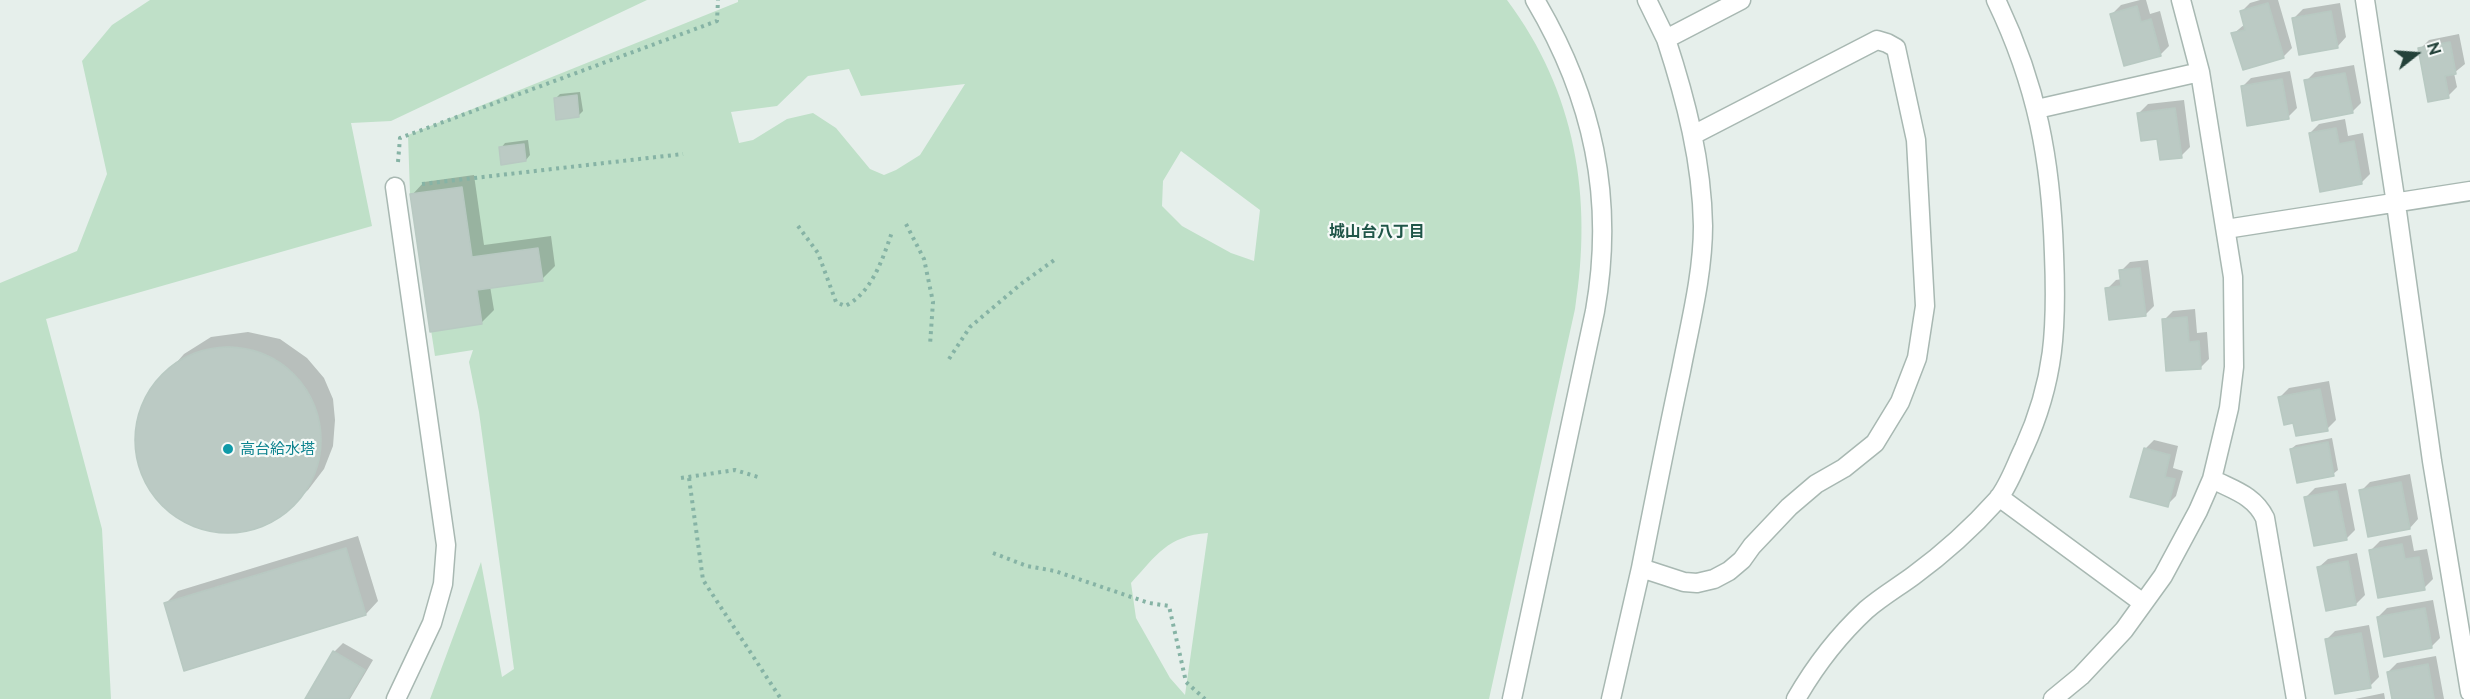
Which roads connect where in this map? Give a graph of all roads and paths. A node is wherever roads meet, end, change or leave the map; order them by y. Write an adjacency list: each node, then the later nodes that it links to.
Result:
1 (718, 0): 13 (path)
2 (1535, 0): 35 (street)
3 (1647, 0): 8 (street)
4 (1741, 0): 8 (street)
5 (1996, 0): 10 (street)
6 (2181, 0): 9 (street)
7 (2365, 0): 15 (street)
8 (1666, 39): 11 (street)
9 (2200, 72): 10 (street); 18 (street)
10 (2037, 108): 27 (street)
11 (1693, 135): 29 (street); 29 (street)
12 (683, 153): 13 (path)
13 (395, 187): 32 (street)
14 (2470, 191): 15 (street)
15 (2396, 204): 18 (street); 31 (street)
16 (906, 224): 21 (path)
17 (798, 226): 19 (path)
18 (2226, 229): 26 (street)
19 (892, 232)
20 (1058, 258): 22 (path)
21 (930, 345)
22 (949, 359)
23 (758, 477): 25 (path)
24 (681, 478): 25 (path)
25 (688, 478): 33 (path)
26 (2212, 479): 30 (street); 39 (street)
27 (1999, 497): 30 (street); 37 (street)
28 (993, 553): 34 (path)
29 (1641, 568): 36 (street)
30 (2143, 603): 38 (street)
31 (2470, 692)
32 (396, 699)
33 (781, 699)
34 (1204, 699)
35 (1512, 699)
36 (1611, 699)
37 (1796, 699)
38 (2053, 699)
39 (2296, 699)

